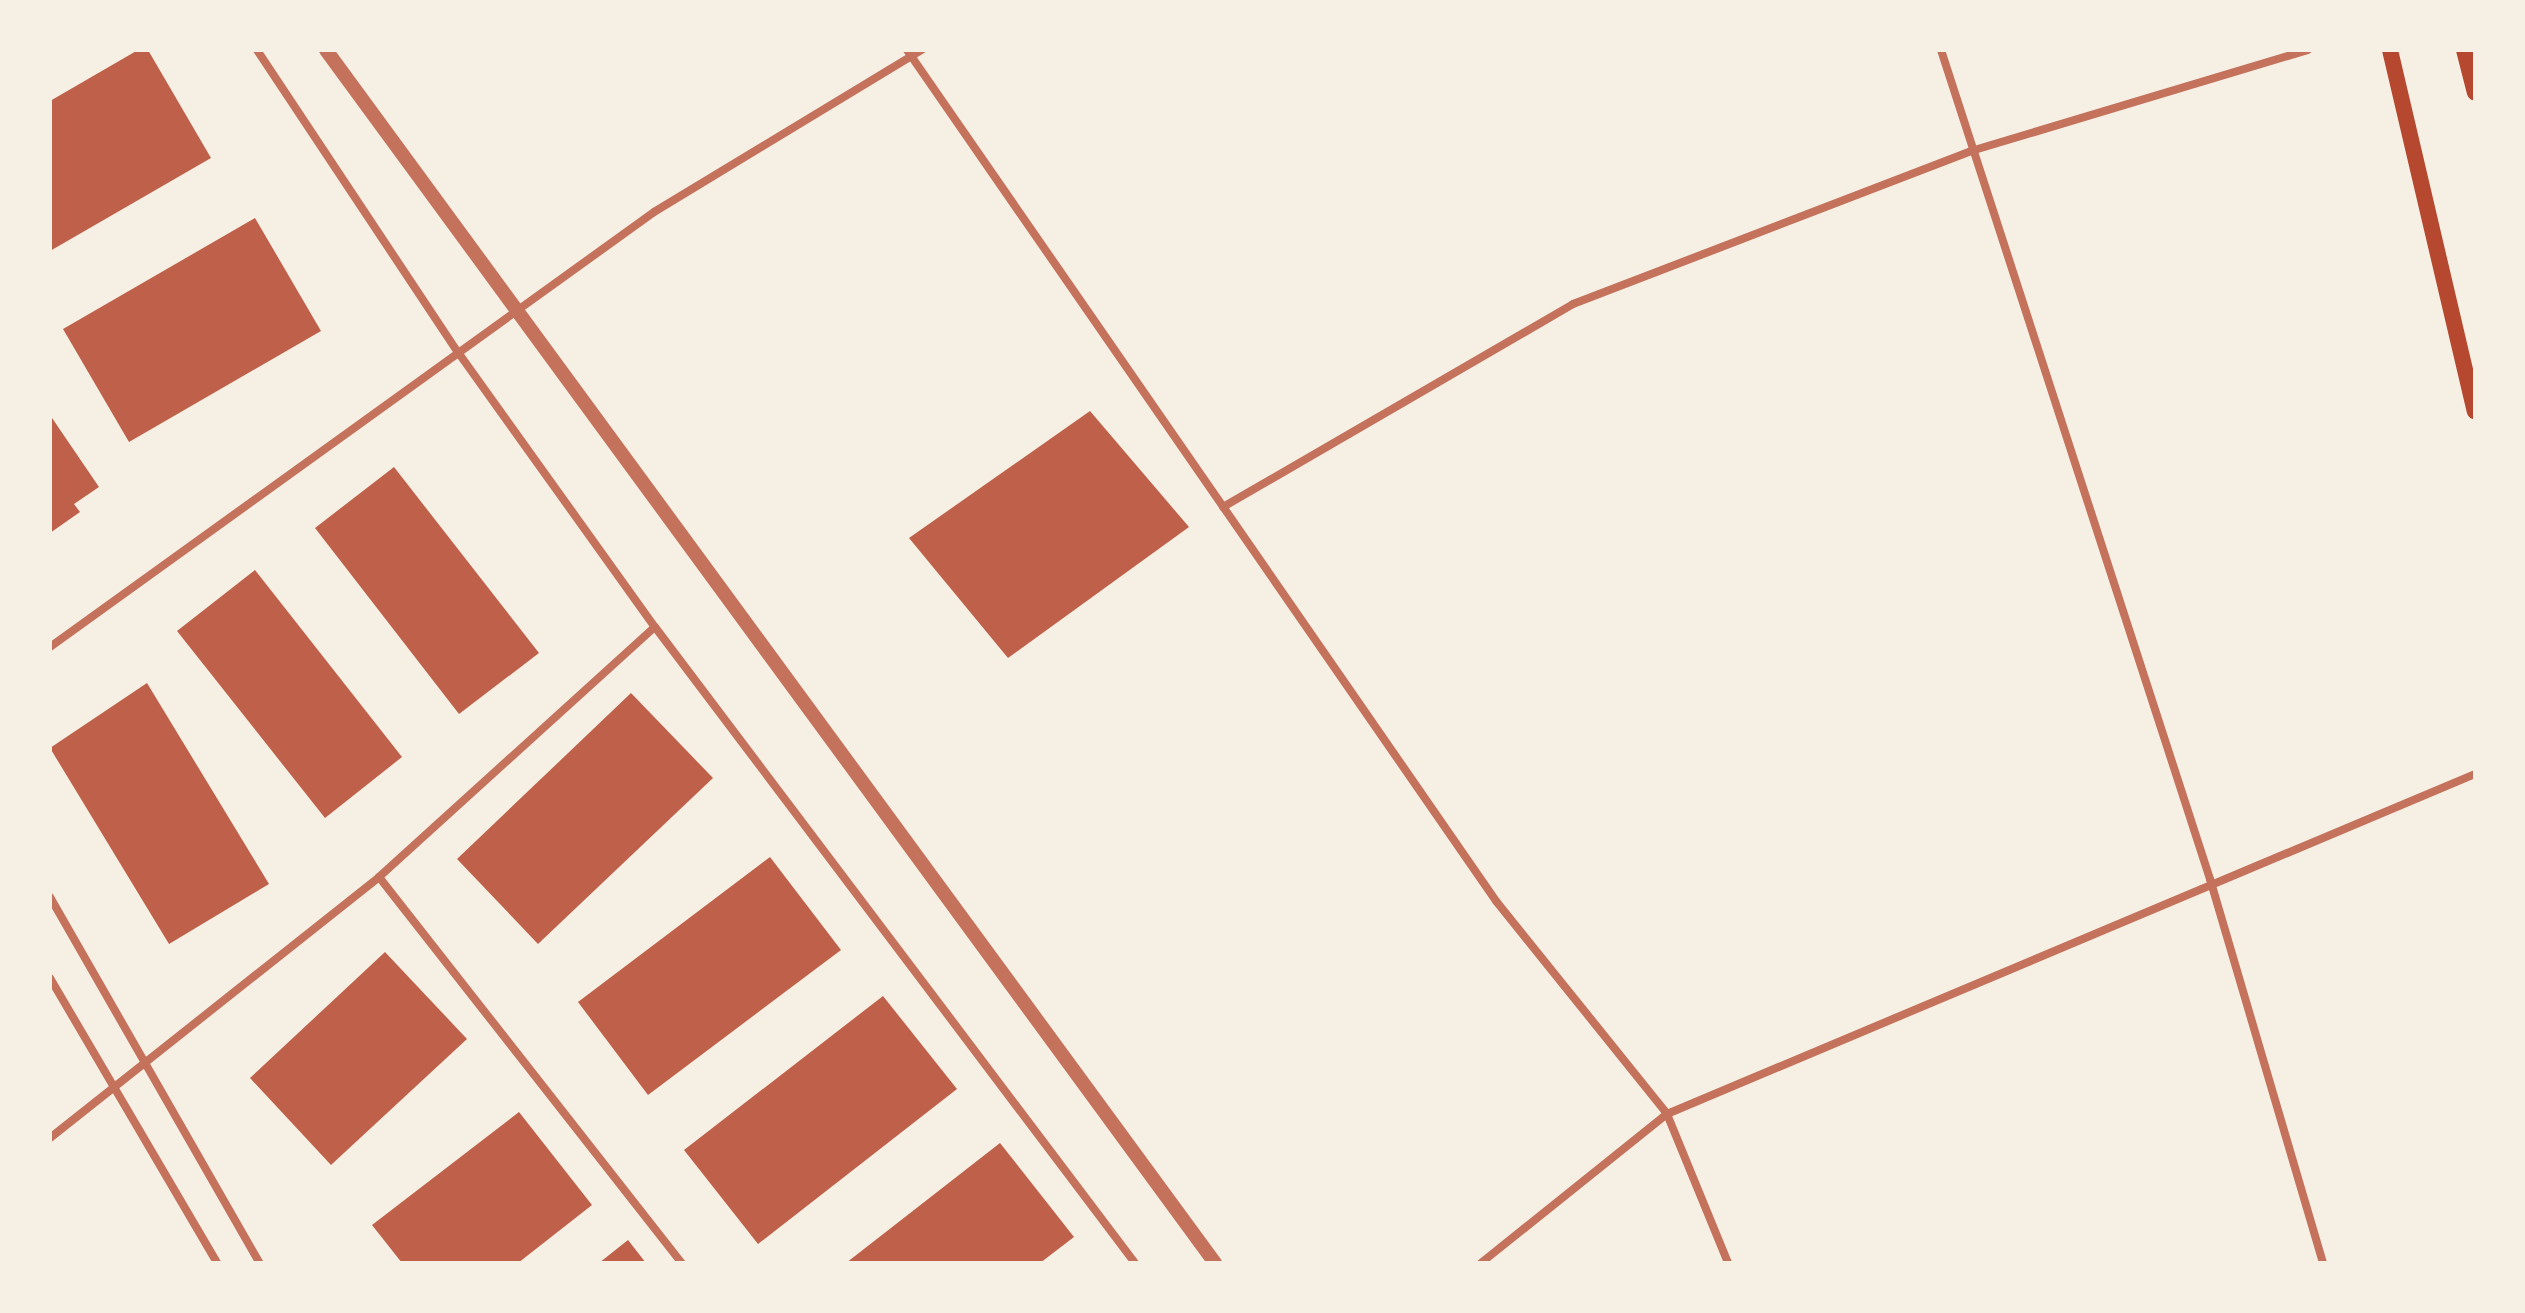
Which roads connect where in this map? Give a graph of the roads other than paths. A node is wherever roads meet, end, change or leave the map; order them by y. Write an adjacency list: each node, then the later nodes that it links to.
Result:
1 (257, 50): 12 (street)
2 (326, 50): 11 (street)
3 (922, 50): 8 (street)
4 (1941, 50): 10 (street)
5 (2308, 50): 10 (street)
6 (2390, 50): 13 (main road)
7 (2464, 50): 9 (main road)
8 (909, 53): 11 (street); 14 (street)
9 (2475, 93)
10 (1971, 151): 14 (street); 19 (street)
11 (515, 315): 12 (street); 30 (street)
12 (460, 355): 15 (street); 16 (street)
13 (2475, 411)
14 (1223, 507): 24 (street)
15 (655, 627): 18 (street); 29 (street)
16 (50, 647)
17 (2475, 774): 19 (street)
18 (379, 877): 22 (street); 28 (street)
19 (2210, 879): 24 (street); 33 (street)
20 (50, 897): 22 (street)
21 (50, 978): 23 (street)
22 (141, 1063): 23 (street); 27 (street)
23 (114, 1090): 25 (street); 26 (street)
24 (1667, 1114): 31 (street); 32 (street)
25 (50, 1138)
26 (217, 1263)
27 (260, 1263)
28 (682, 1263)
29 (1135, 1263)
30 (1215, 1263)
31 (1481, 1263)
32 (1728, 1263)
33 (2323, 1263)

